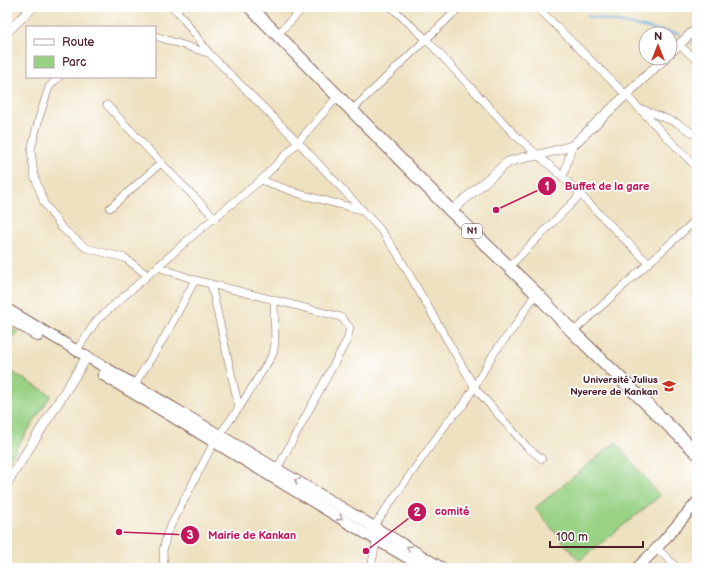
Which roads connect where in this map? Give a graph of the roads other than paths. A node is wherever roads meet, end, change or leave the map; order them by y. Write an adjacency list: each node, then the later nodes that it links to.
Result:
1 (33, 7): 9 (street)
2 (172, 7): 14 (street)
3 (250, 7): 10 (highway, N1)
4 (304, 7): 10 (street)
5 (391, 7): 12 (street)
6 (460, 7): 12 (street)
7 (537, 7): 18 (street)
8 (697, 28): 13 (street)
9 (7, 32)
10 (277, 35): 19 (highway, N1)
11 (156, 36): 14 (street)
12 (426, 39): 22 (street); 26 (street)
13 (679, 45): 15 (street)
14 (209, 53): 24 (street)
15 (697, 60)
16 (657, 66): 18 (street)
17 (58, 78): 40 (street)
18 (626, 95): 21 (street); 25 (street)
19 (338, 96): 22 (highway, N1); 24 (street)
20 (107, 105): 27 (street)
21 (638, 108): 23 (street); 28 (street)
22 (352, 110): 34 (highway, N1)
23 (697, 136)
24 (298, 142): 30 (street); 33 (street)
25 (572, 146): 26 (street); 29 (street)
26 (539, 155): 29 (street); 34 (street)
27 (161, 163): 32 (street); 35 (street)
28 (697, 168)
29 (563, 176): 31 (street)
30 (261, 180): 33 (street); 35 (street)
31 (580, 195): 37 (street); 39 (street)
32 (110, 208)
33 (363, 210): 51 (street)
34 (451, 211): 39 (highway, N1)
35 (215, 218): 38 (street)
36 (697, 219): 37 (street)
37 (648, 263): 47 (street)
38 (158, 267): 40 (street); 41 (street)
39 (509, 268): 43 (highway, N1)
40 (147, 275): 48 (street)
41 (195, 280): 42 (street); 50 (street)
42 (211, 284): 44 (street); 52 (street)
43 (536, 293): 47 (highway, N1); 51 (street)
44 (274, 301): 52 (street); 56 (street)
45 (7, 309): 48 (main road)
46 (7, 317): 49 (main road)
47 (573, 332): 54 (highway, N1)
48 (76, 351): 49 (main road)
49 (85, 360): 50 (main road); 57 (street)
50 (132, 388): 53 (main road)
51 (475, 388): 55 (street); 59 (street)
52 (238, 408): 53 (street)
53 (217, 439): 56 (main road); 59 (main road, one-way to 59); 61 (street)
54 (697, 453)
55 (542, 459)
56 (277, 469): 59 (main road, one-way to 56)
57 (7, 483)
58 (697, 502): 60 (main road)
59 (374, 533): 62 (street); 63 (main road); 64 (main road, one-way to 59)
60 (658, 548): 65 (main road); 66 (street)
61 (164, 568)
62 (371, 568)
63 (425, 568)
64 (442, 568)
65 (637, 568)
66 (677, 568)

